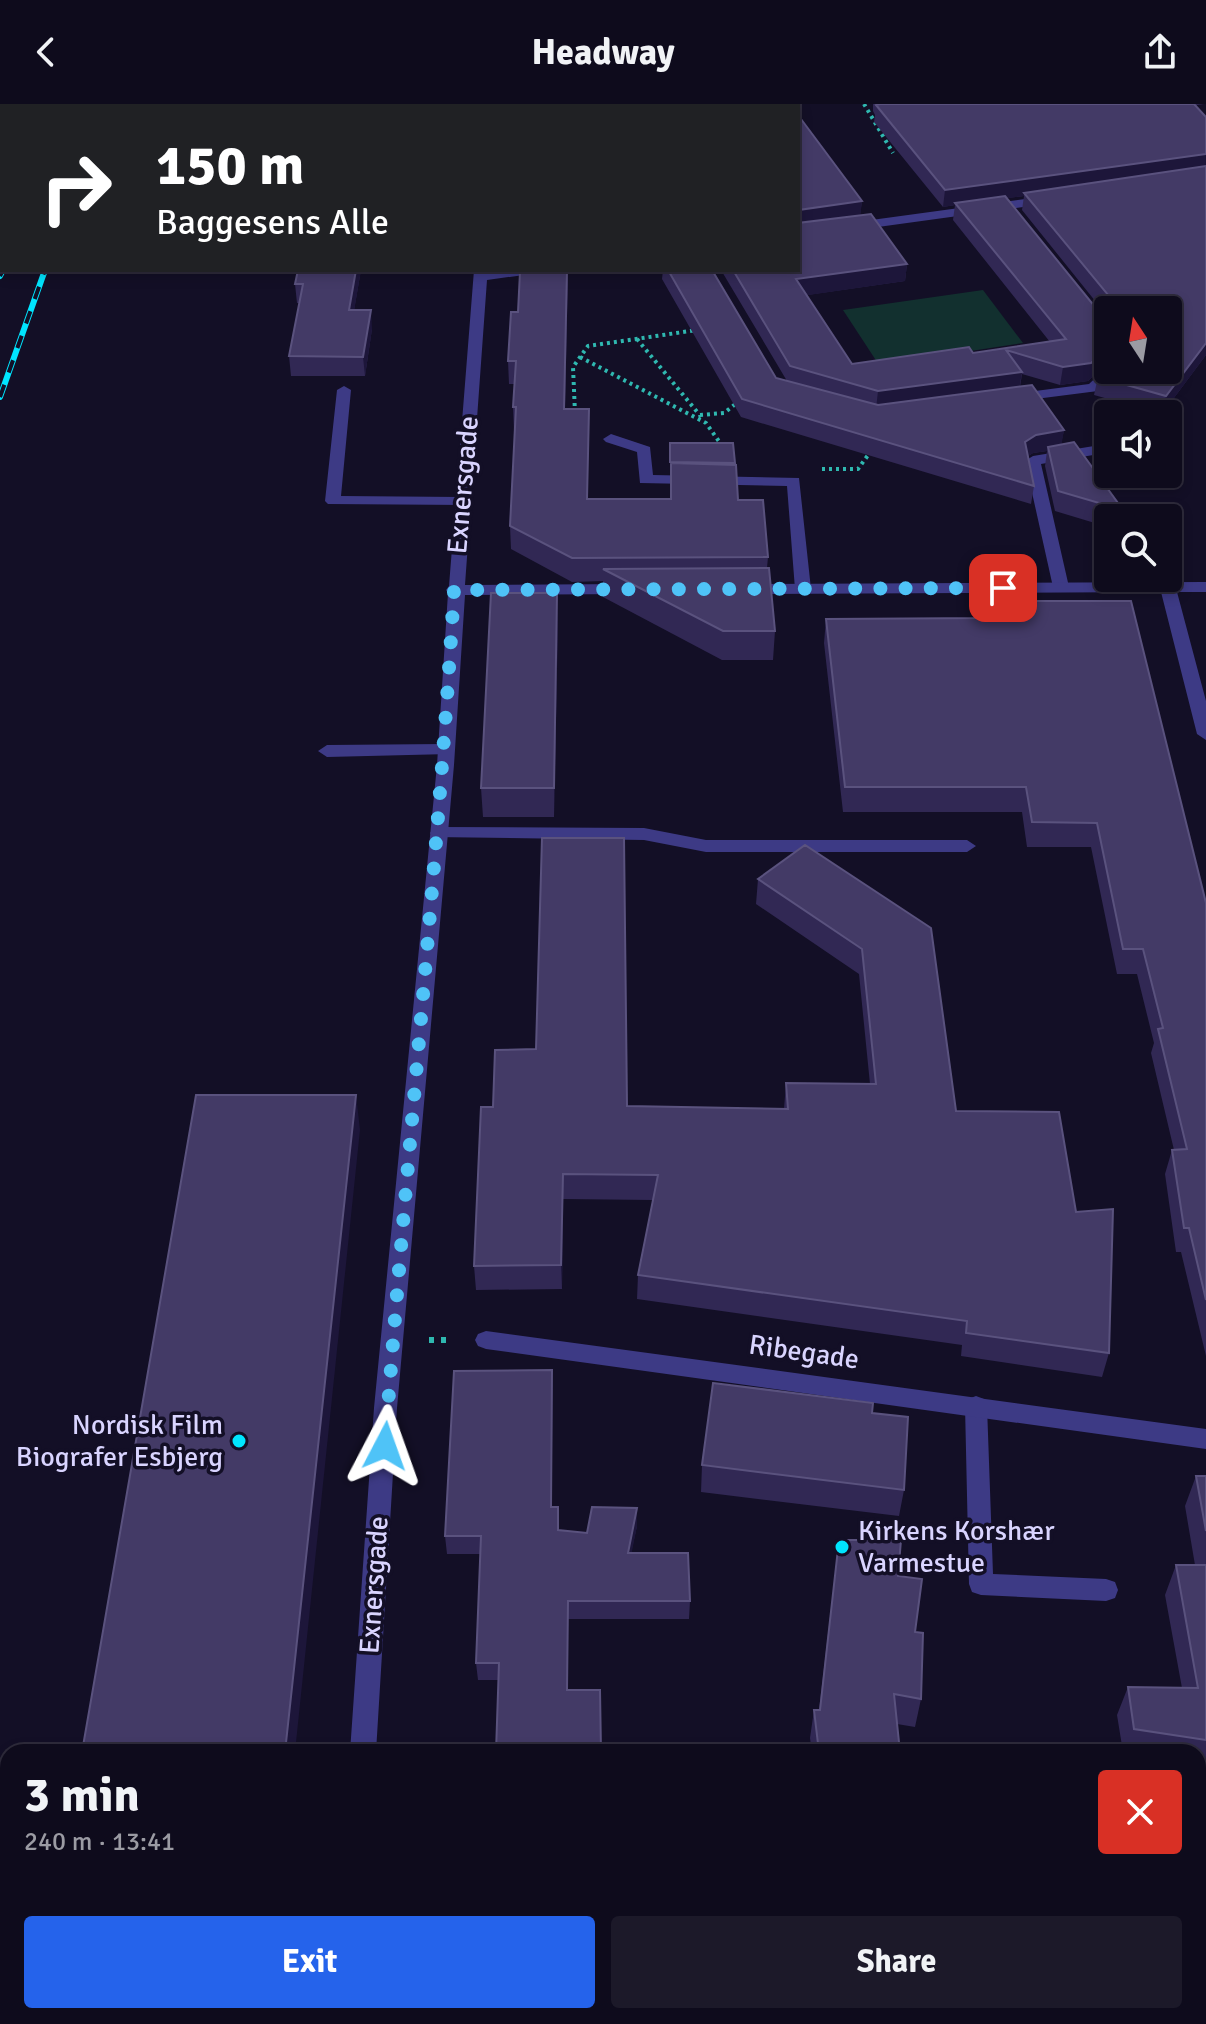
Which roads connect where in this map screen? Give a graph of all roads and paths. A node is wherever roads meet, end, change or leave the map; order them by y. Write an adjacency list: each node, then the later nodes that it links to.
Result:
1 (864, 104): 2 (path)
2 (893, 153)
3 (1057, 198): 4 (street)
4 (800, 234)
5 (506, 272): 6 (street)
6 (480, 274): 21 (street, Exnersgade)
7 (712, 328): 8 (path)
8 (637, 339): 9 (path); 14 (path)
9 (580, 357): 15 (path); 16 (path)
10 (1097, 384): 13 (street)
11 (344, 390): 21 (street)
12 (747, 397): 14 (path)
13 (995, 401)
14 (699, 415): 15 (path)
15 (706, 423): 18 (path)
16 (611, 439): 20 (street)
17 (879, 440): 20 (path)
18 (712, 450)
19 (1094, 451): 22 (street)
20 (794, 481): 28 (street)
21 (461, 502): 29 (street, Exnersgade)
22 (1061, 587): 23 (street); 28 (street)
23 (1094, 587)
24 (1182, 587): 25 (street)
25 (1206, 587)
26 (644, 589): 29 (street)
27 (724, 589): 28 (street)
28 (803, 589)
29 (454, 590): 32 (street, Exnersgade)
30 (1169, 592): 31 (street)
31 (1206, 734)
32 (444, 750): 33 (street); 34 (street, Exnersgade)
33 (327, 751)
34 (439, 833): 35 (street); 36 (street, Exnersgade)
35 (967, 846)
36 (392, 1340): 37 (path); 41 (street, Exnersgade)
37 (486, 1340): 38 (street, Ribegade)
38 (976, 1406): 39 (street, Ribegade); 40 (street)
39 (1206, 1439)
40 (1106, 1590)
41 (364, 1744)

